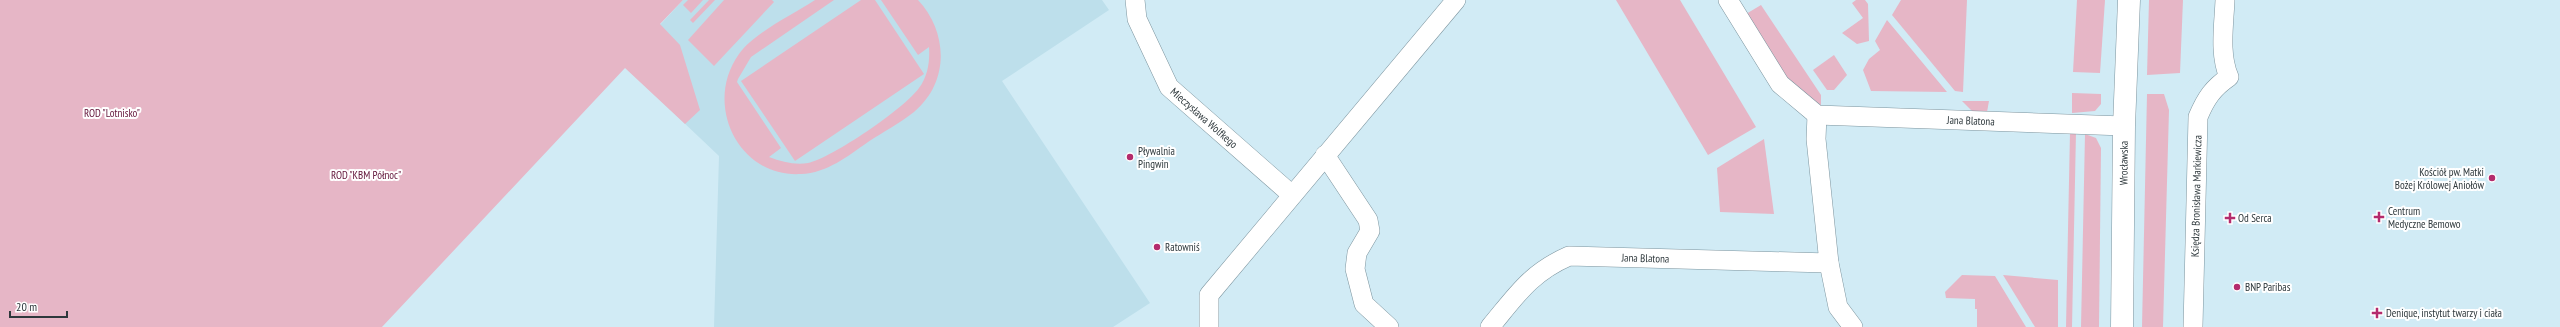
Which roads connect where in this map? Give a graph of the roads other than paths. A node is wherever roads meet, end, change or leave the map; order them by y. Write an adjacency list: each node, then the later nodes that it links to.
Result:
1 (1135, 0): 9 (street, Mieczysława Wolfkego)
2 (1456, 0): 8 (street)
3 (1728, 0): 6 (street)
4 (2129, 0): 7 (street, Wrocławska)
5 (2225, 0): 16 (street, Księdza Bronisława Markiewicza)
6 (1817, 115): 7 (street, Jana Blatona); 10 (street)
7 (2124, 126): 15 (street, Wrocławska)
8 (1325, 155): 9 (street); 12 (street)
9 (1292, 195): 11 (street)
10 (1829, 263): 13 (street, Jana Blatona); 14 (street)
11 (1209, 327)
12 (1389, 327)
13 (1490, 327)
14 (1853, 327)
15 (2122, 327)
16 (2193, 327)

